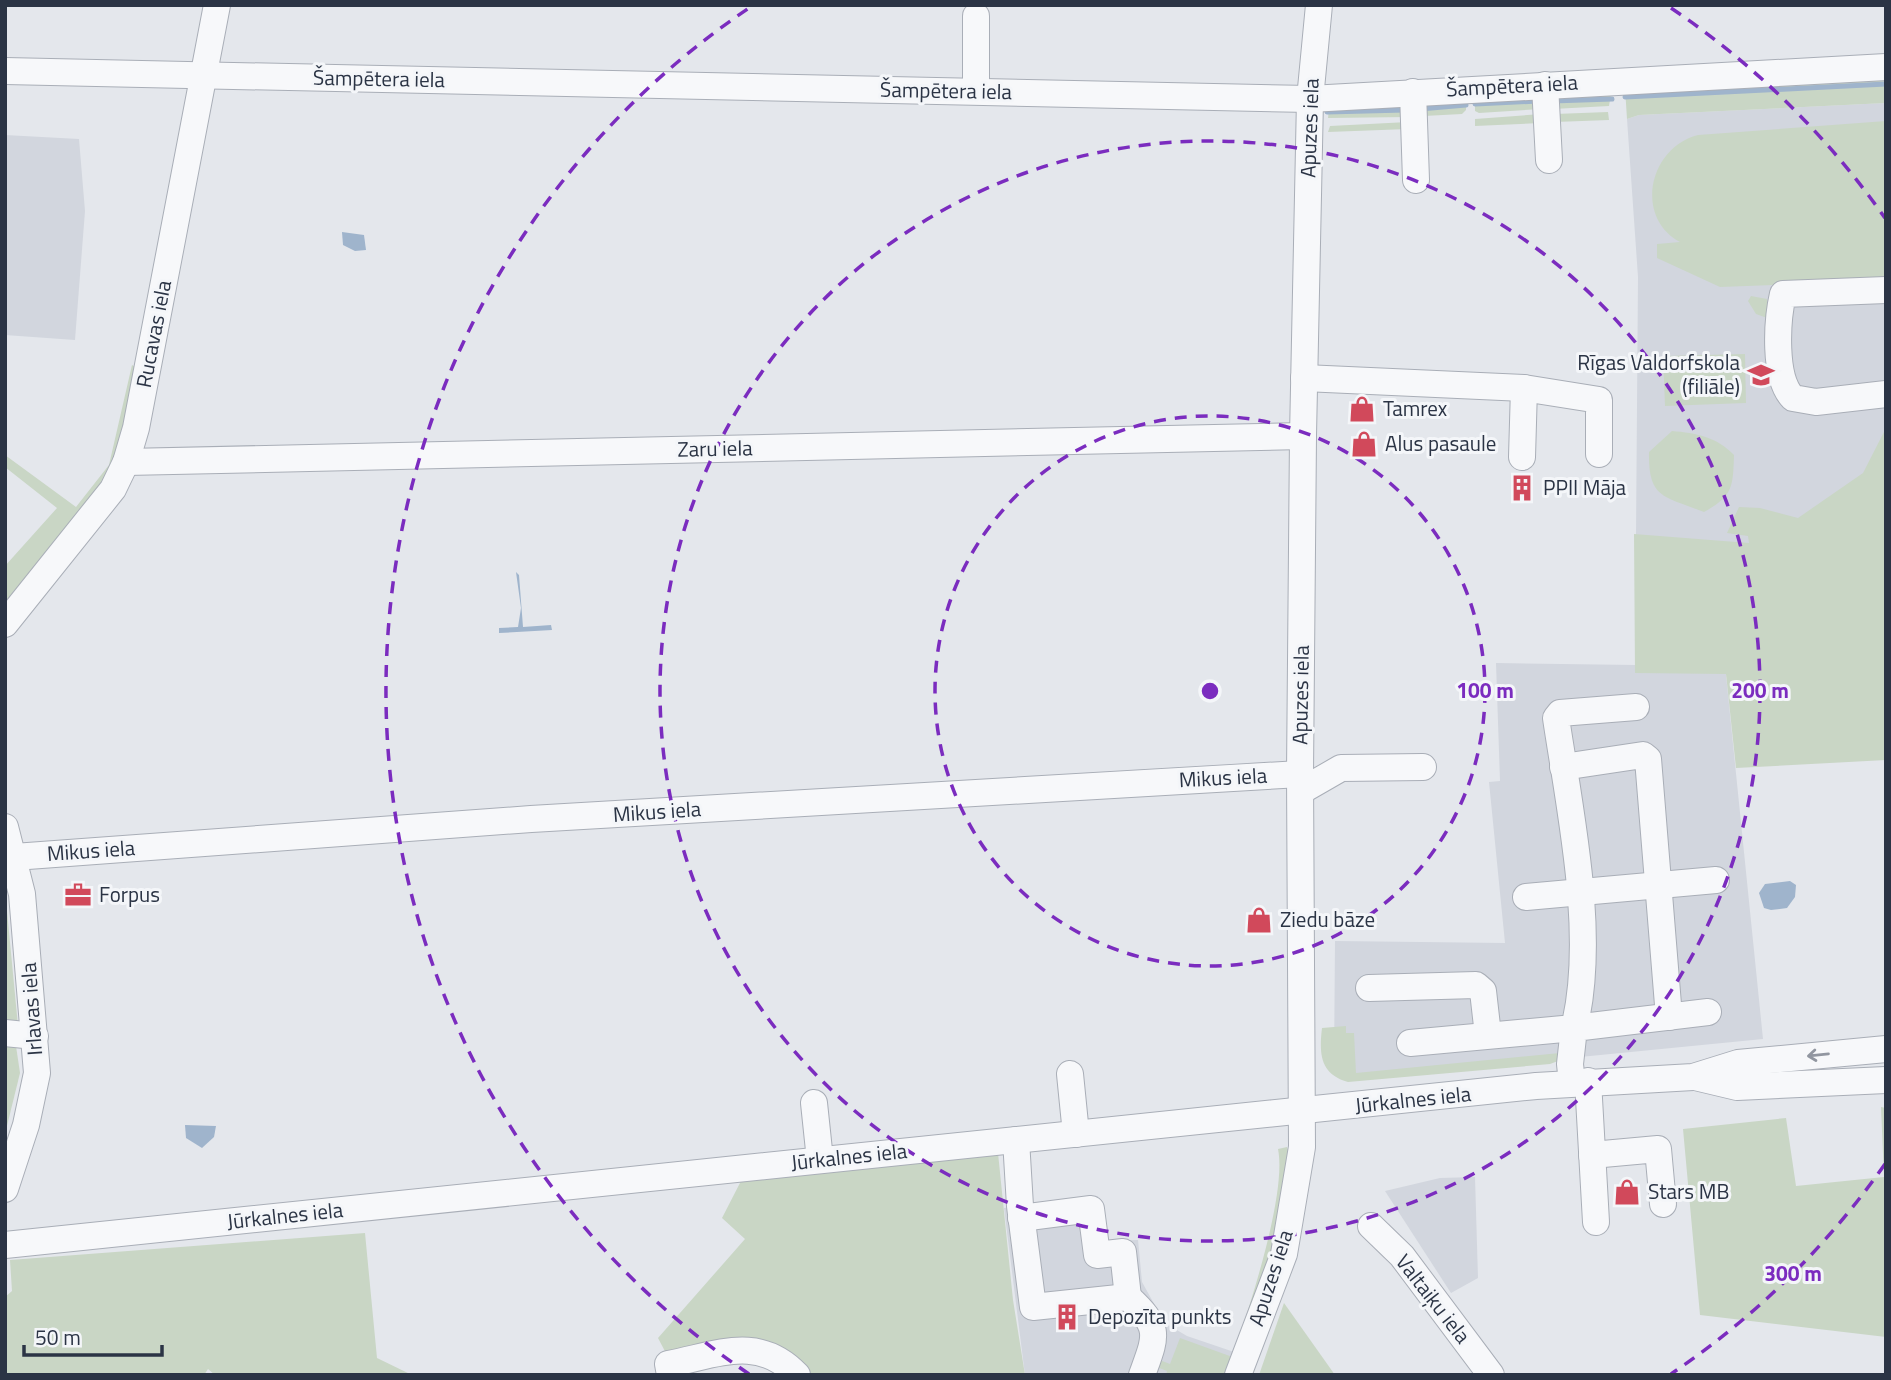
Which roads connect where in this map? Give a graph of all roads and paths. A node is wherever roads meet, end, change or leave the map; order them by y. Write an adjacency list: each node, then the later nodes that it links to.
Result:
1 (217, 5): 6 (street, Rucavas iela)
2 (1319, 5): 10 (street, Apuzes iela)
3 (976, 16): 8 (street)
4 (1886, 67): 7 (street, Šampētera iela)
5 (5, 71): 6 (street, Šampētera iela)
6 (205, 75): 8 (street, Šampētera iela); 20 (street, Rucavas iela)
7 (1545, 85): 9 (street, Šampētera iela); 11 (street)
8 (976, 91): 10 (street, Šampētera iela)
9 (1413, 92): 10 (street, Šampētera iela); 12 (street)
10 (1310, 99): 14 (street, Apuzes iela)
11 (1549, 160)
12 (1416, 180)
13 (1886, 290): 16 (street)
14 (1304, 377): 15 (street); 17 (street, Apuzes iela)
15 (1524, 388): 18 (street); 19 (street)
16 (1886, 394)
17 (1303, 436): 20 (street, Zaru iela); 25 (street, Apuzes iela)
18 (1599, 453)
19 (1522, 457)
20 (126, 462): 21 (street, Rucavas iela)
21 (5, 624)
22 (1636, 706): 23 (street)
23 (1563, 766): 29 (street); 30 (street)
24 (1423, 767): 25 (street)
25 (1300, 782): 27 (street, Mikus iela); 46 (street, Apuzes iela)
26 (5, 827): 27 (street, Irlavas iela)
27 (14, 857): 38 (street, Irlavas iela)
28 (1716, 880): 29 (street)
29 (1660, 884): 30 (street); 34 (street)
30 (1579, 890): 31 (street); 35 (street)
31 (1526, 897)
32 (1369, 988): 37 (street)
33 (1708, 1012): 34 (street)
34 (1669, 1017): 35 (street)
35 (1574, 1028): 37 (street); 44 (street)
36 (5, 1033): 38 (street)
37 (1488, 1035): 39 (street)
38 (35, 1036): 51 (street, Irlavas iela)
39 (1410, 1043)
40 (1886, 1049): 42 (street, Jūrkalnes iela, one-way to 42)
41 (1070, 1074): 47 (street)
42 (1693, 1076): 43 (street, Jūrkalnes iela); 44 (street, Jūrkalnes iela)
43 (1886, 1080)
44 (1580, 1082): 46 (street, Jūrkalnes iela); 49 (street)
45 (814, 1103): 50 (street)
46 (1304, 1111): 47 (street, Jūrkalnes iela); 62 (street, Apuzes iela)
47 (1076, 1134): 48 (street, Jūrkalnes iela)
48 (1016, 1140): 50 (street, Jūrkalnes iela); 53 (street)
49 (1592, 1155): 52 (street); 54 (street)
50 (820, 1160): 56 (street, Jūrkalnes iela)
51 (5, 1189)
52 (1663, 1204)
53 (1021, 1217): 57 (street); 57 (street)
54 (1596, 1222)
55 (1371, 1226): 63 (street, Valtaiķu iela)
56 (5, 1245)
57 (1128, 1297): 61 (street)
58 (769, 1366): 59 (street); 60 (street)
59 (669, 1370)
60 (797, 1375)
61 (1142, 1375)
62 (1238, 1375)
63 (1491, 1375)

